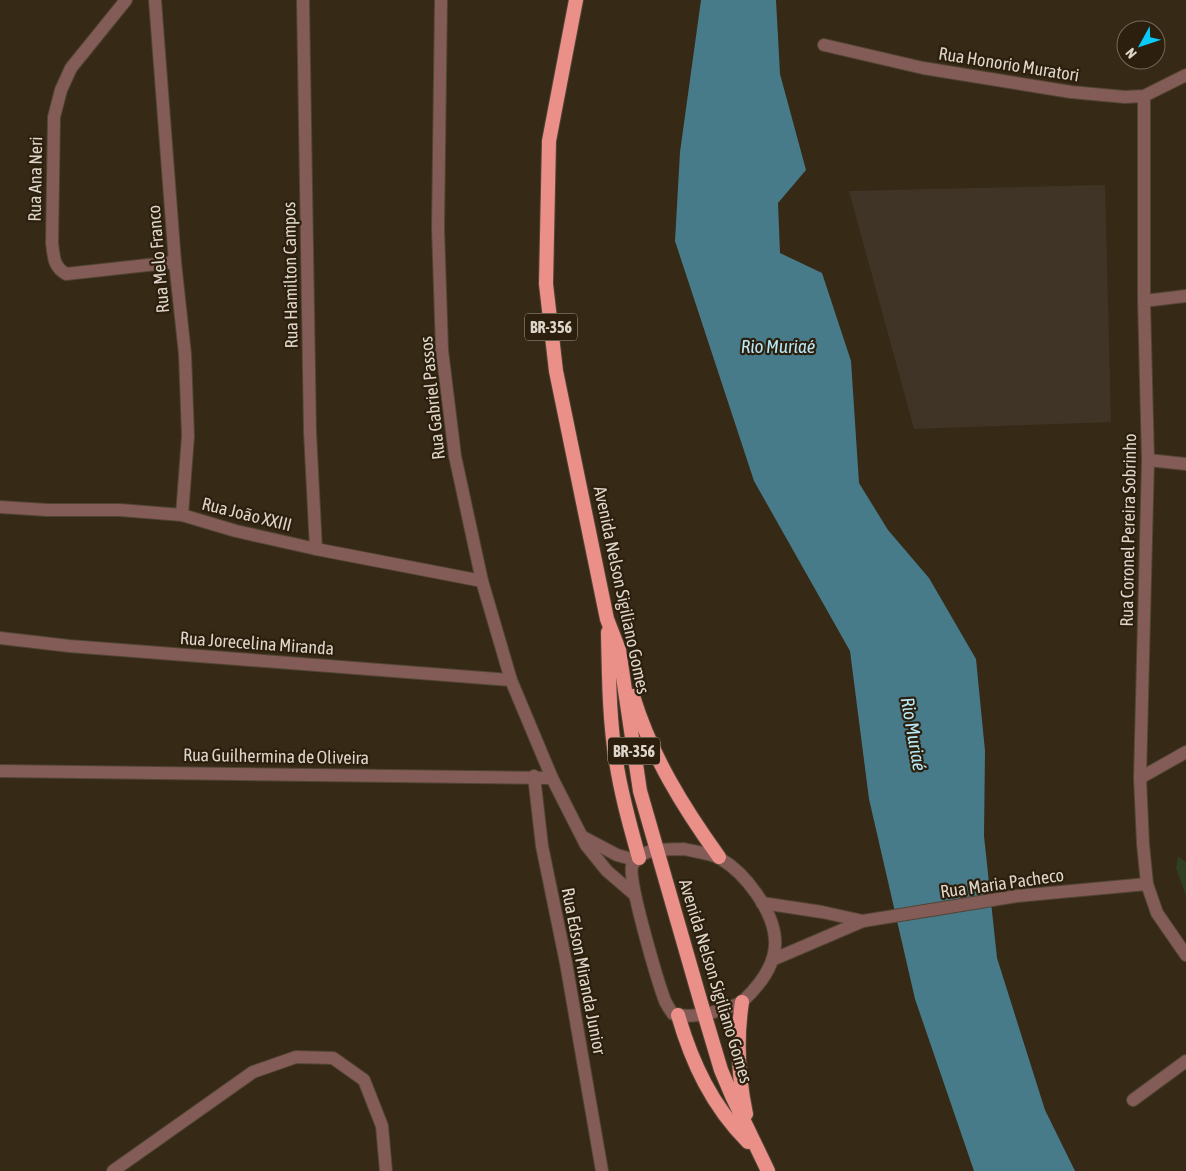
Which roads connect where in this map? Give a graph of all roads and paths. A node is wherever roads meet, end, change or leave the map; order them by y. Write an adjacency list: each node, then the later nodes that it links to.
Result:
1 (126, 0): 9 (street, Rua Ana Neri)
2 (155, 0): 9 (street, Rua Melo Franco)
3 (303, 0): 16 (street, Rua Hamilton Campos)
4 (441, 0): 17 (street, Rua Gabriel Passos)
5 (576, 0): 18 (highway, Avenida Nelson Sigiliano Gomes / BR-356)
6 (824, 45): 8 (street, Rua Honorio Muratori)
7 (1186, 75): 8 (street, Rua Honorio Muratori)
8 (1144, 96): 11 (street, Rua Coronel Pereira Sobrinho)
9 (175, 262): 15 (street, Rua Melo Franco)
10 (1186, 296): 11 (street)
11 (1144, 301): 12 (street, Rua Coronel Pereira Sobrinho)
12 (1148, 460): 13 (street); 26 (street, Rua Coronel Pereira Sobrinho)
13 (1186, 464)
14 (0, 507): 15 (street, Rua João XXIII)
15 (182, 515): 16 (street, Rua João XXIII)
16 (316, 549): 17 (street, Rua João XXIII)
17 (482, 581): 21 (street, Rua Gabriel Passos)
18 (608, 619): 20 (highway, Avenida Nelson Sigiliano Gomes / BR-356); 30 (highway)
19 (0, 638): 21 (street, Rua Jorecelina Miranda)
20 (619, 650): 28 (highway, Avenida Nelson Sigiliano Gomes / BR-356); 29 (highway)
21 (511, 680): 25 (street, Rua Gabriel Passos)
22 (1186, 752): 26 (street)
23 (0, 770): 24 (street, Rua Guilhermina de Oliveira)
24 (534, 776): 25 (street, Rua Guilhermina de Oliveira); 45 (street, Rua Edson Miranda Junior)
25 (552, 778): 27 (street, Rua Gabriel Passos)
26 (1140, 778): 31 (street, Rua Coronel Pereira Sobrinho)
27 (582, 837): 30 (street); 32 (street, Rua Gabriel Passos)
28 (657, 850): 29 (street); 30 (street); 39 (highway, Avenida Nelson Sigiliano Gomes / BR-356)
29 (719, 857): 33 (street)
30 (637, 859): 32 (street)
31 (1147, 884): 34 (street, Rua Maria Pacheco); 35 (street, Rua Coronel Pereira Sobrinho)
32 (636, 894): 38 (street)
33 (762, 903): 34 (street); 36 (street)
34 (862, 921): 36 (street)
35 (1186, 955)
36 (772, 960): 37 (street)
37 (742, 1002): 39 (street); 42 (highway)
38 (678, 1015): 39 (street); 42 (highway)
39 (704, 1015): 42 (highway, Avenida Nelson Sigiliano Gomes / BR-356)
40 (1186, 1061): 41 (street)
41 (1133, 1100)
42 (755, 1147): 46 (highway, Avenida Nelson Sigiliano Gomes / BR-356)
43 (113, 1171): 44 (street)
44 (386, 1171)
45 (602, 1171)
46 (768, 1171)

